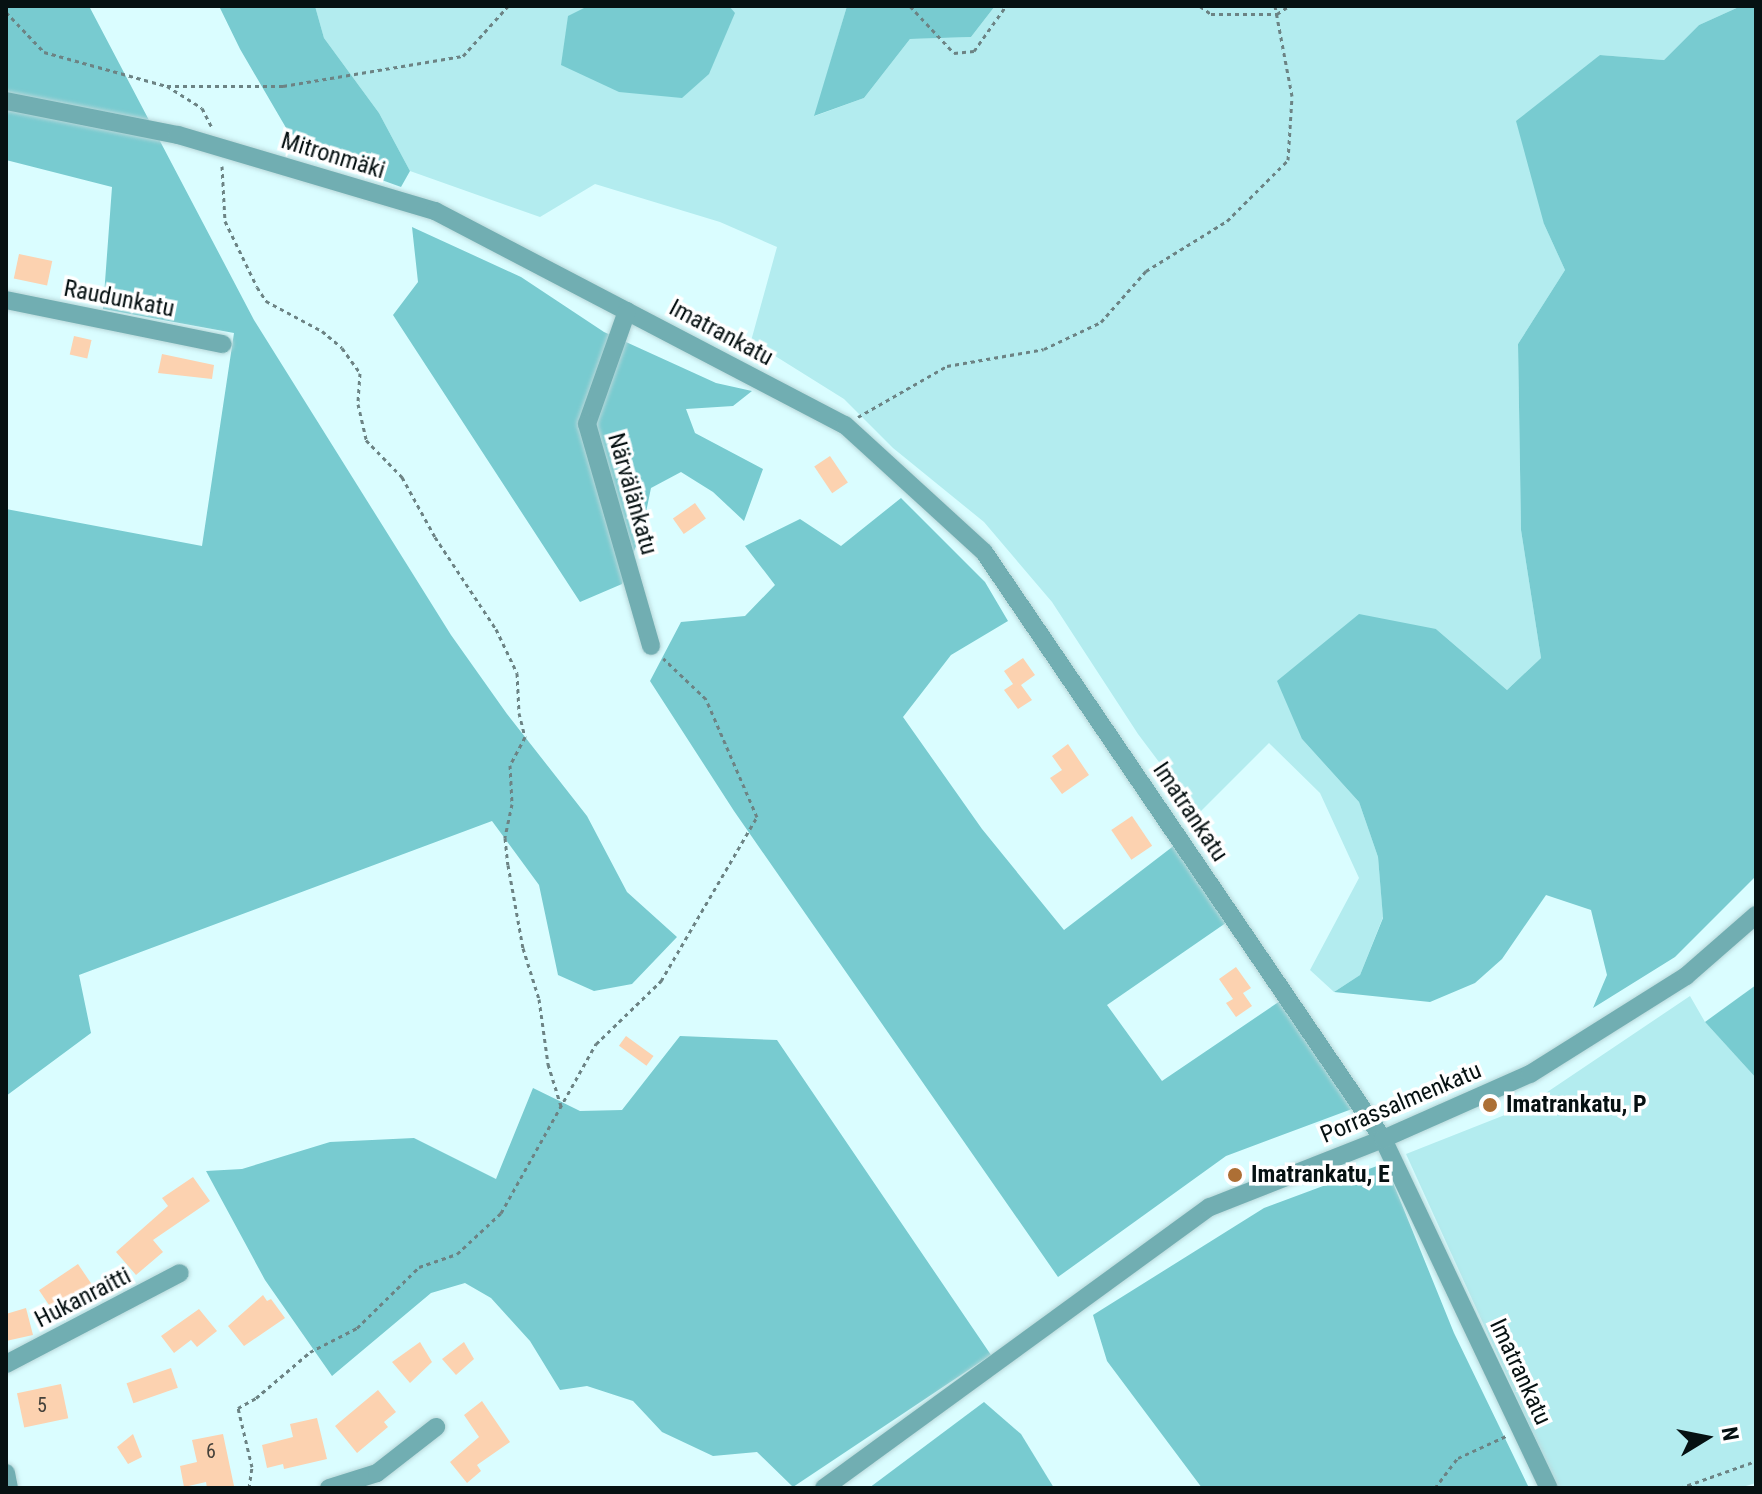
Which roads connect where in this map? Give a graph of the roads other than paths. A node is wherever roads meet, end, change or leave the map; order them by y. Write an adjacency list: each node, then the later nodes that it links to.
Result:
1 (6, 101): 3 (street, Mitronmäki)
2 (6, 300): 4 (street, Raudunkatu)
3 (627, 311): 5 (street, Närvälänkatu); 7 (street, Imatrankatu)
4 (223, 344)
5 (651, 646)
6 (1756, 915): 7 (street, Porrassalmenkatu)
7 (1383, 1139): 14 (street, Porrassalmenkatu); 15 (street, Imatrankatu)
8 (180, 1273): 9 (street, Hukanraitti)
9 (6, 1364)
10 (436, 1427): 13 (street)
11 (6, 1473): 12 (street)
12 (9, 1488)
13 (329, 1488)
14 (824, 1488)
15 (1549, 1488)

